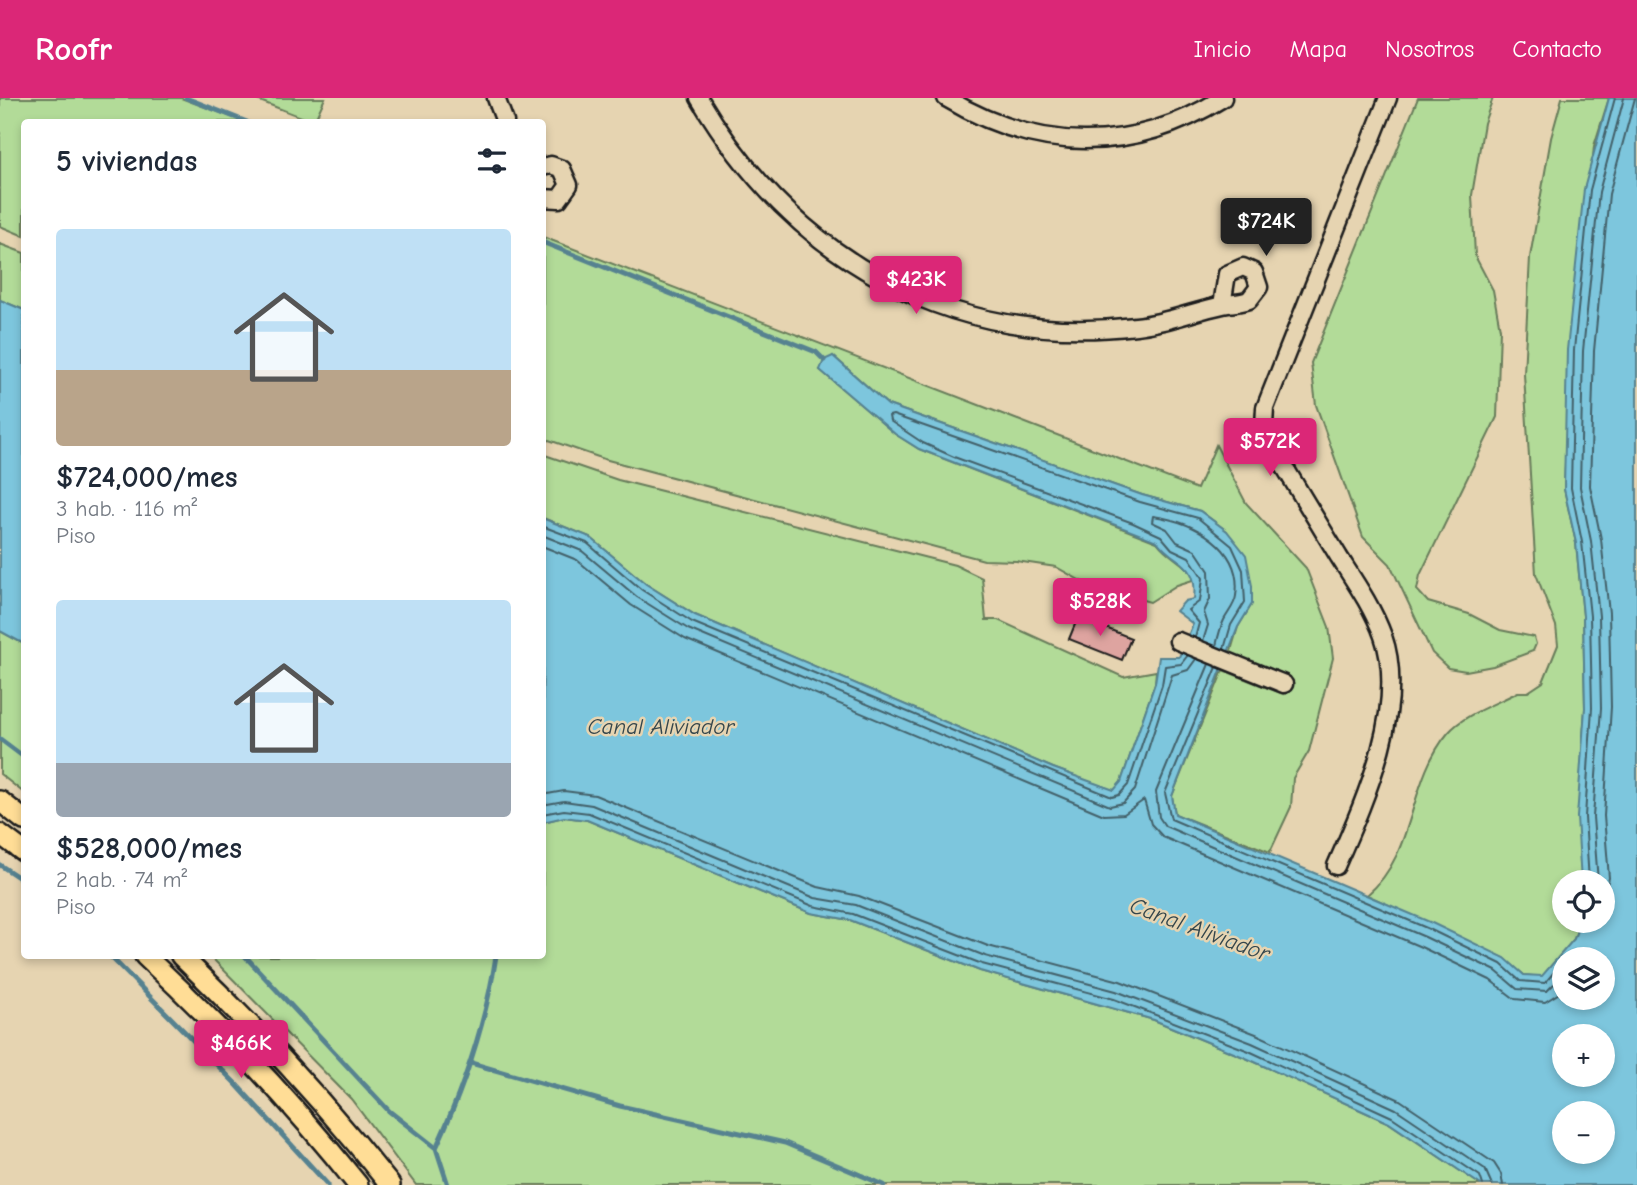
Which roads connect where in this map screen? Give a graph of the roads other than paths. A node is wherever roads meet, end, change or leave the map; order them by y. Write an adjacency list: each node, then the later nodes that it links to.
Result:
1 (496, 98): 6 (street)
2 (699, 98): 9 (street)
3 (946, 98): 4 (street)
4 (1223, 98)
5 (1388, 98): 16 (street)
6 (504, 119)
7 (546, 166): 8 (street)
8 (546, 198)
9 (1222, 305)
10 (1178, 641): 11 (street)
11 (1284, 684)
12 (0, 801): 13 (main road)
13 (21, 818)
14 (0, 834): 15 (main road)
15 (21, 850)
16 (1336, 866)
17 (148, 959): 19 (main road)
18 (184, 959): 20 (main road)
19 (358, 1185)
20 (390, 1185)

